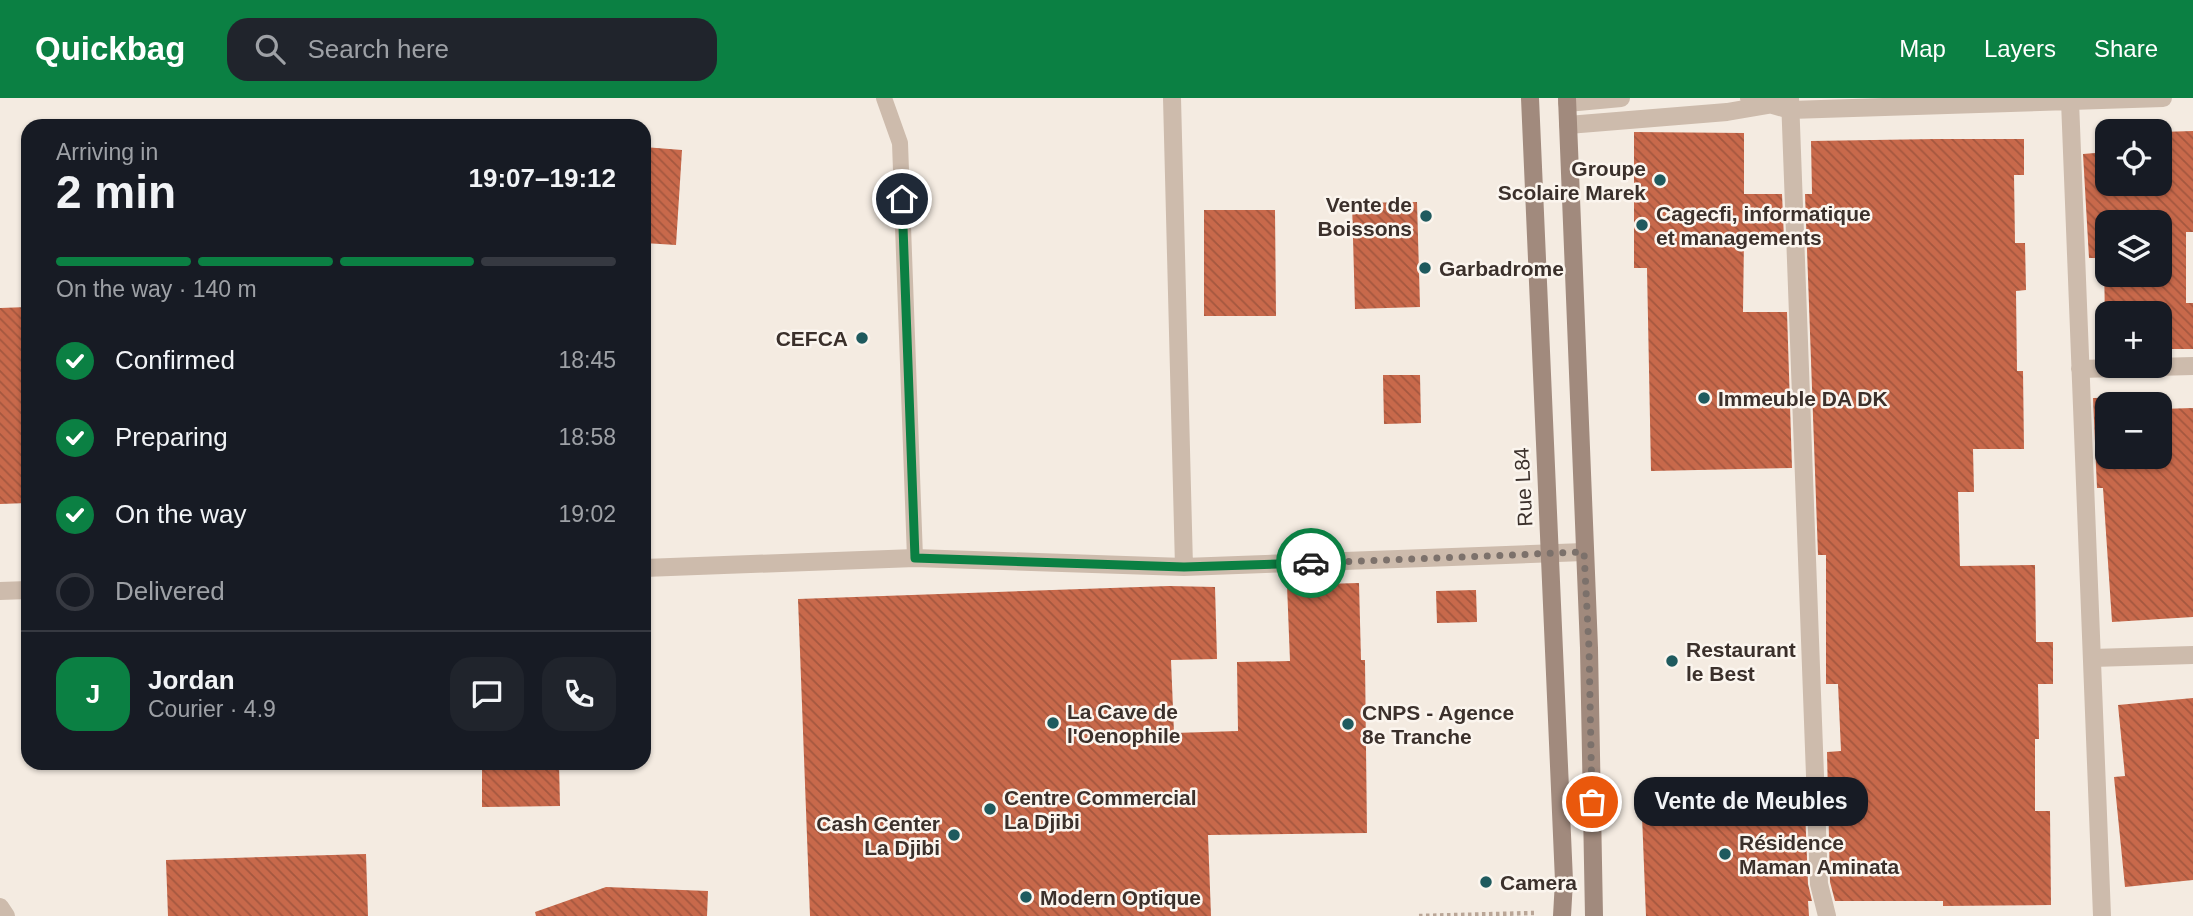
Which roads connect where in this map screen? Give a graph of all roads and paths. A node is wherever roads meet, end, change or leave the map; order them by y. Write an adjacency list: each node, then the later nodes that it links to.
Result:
1 (884, 98): 16 (lane)
2 (1172, 98): 17 (street)
3 (1530, 98): 15 (street, Rue L84)
4 (1621, 98): 7 (street)
5 (1749, 98): 10 (street)
6 (2162, 98): 8 (street)
7 (1567, 101): 11 (street)
8 (2070, 101): 9 (street); 13 (street)
9 (1790, 104): 10 (street); 28 (street)
10 (1772, 105): 11 (street)
11 (1568, 125): 14 (street)
12 (2193, 366): 13 (street)
13 (2080, 369): 22 (street)
14 (1584, 552): 15 (street); 27 (street)
15 (1549, 553): 17 (street); 24 (street, Rue L84)
16 (915, 558): 17 (street); 18 (street)
17 (1184, 567)
18 (651, 568)
19 (21, 590): 20 (street)
20 (0, 592)
21 (2193, 655): 22 (street)
22 (2092, 658): 29 (street)
23 (0, 907): 25 (street)
24 (1562, 914): 26 (path)
25 (6, 916)
26 (1419, 916)
27 (1594, 916)
28 (1827, 916)
29 (2102, 916)

